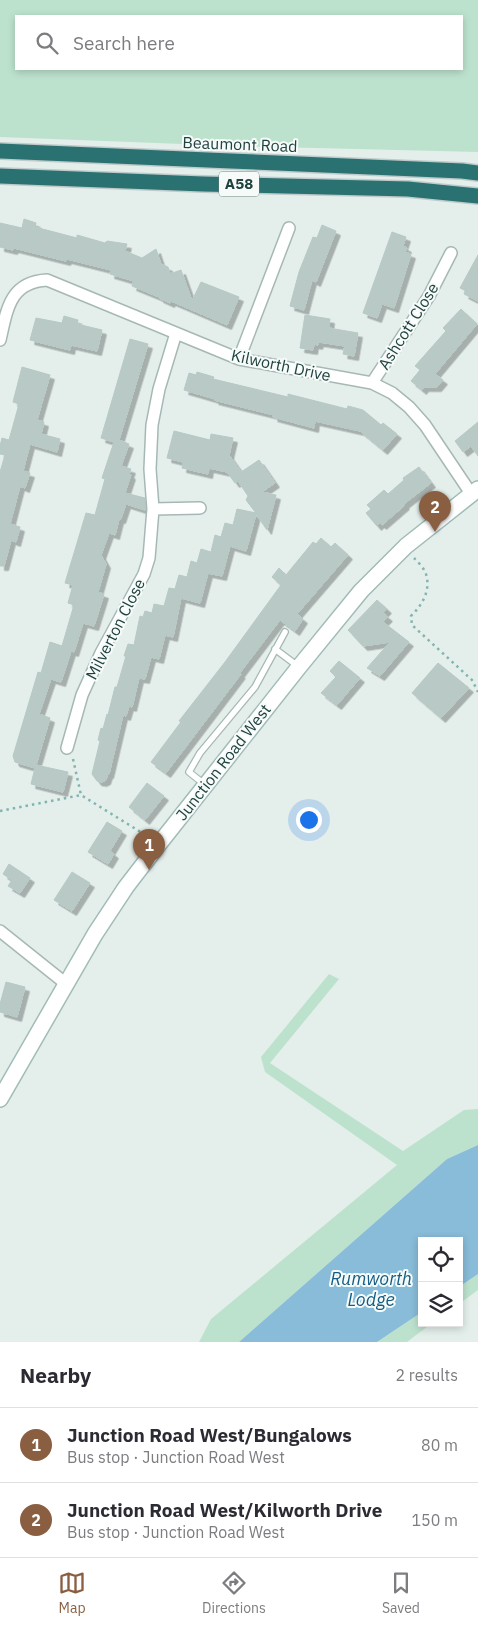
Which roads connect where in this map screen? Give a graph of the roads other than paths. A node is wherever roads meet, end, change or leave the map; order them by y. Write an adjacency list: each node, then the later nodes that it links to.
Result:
1 (0, 151): 2 (highway, Beaumont Road / A58)
2 (478, 173)
3 (0, 176): 4 (highway, A58)
4 (478, 196)
5 (289, 228): 7 (street)
6 (271, 239): 7 (street)
7 (283, 243): 11 (street)
8 (451, 252): 12 (street, Ashcott Close)
9 (176, 333): 10 (street, Kilworth Drive); 11 (street, Kilworth Drive); 15 (street, Milverton Close)
10 (0, 340)
11 (239, 360): 12 (street, Kilworth Drive)
12 (372, 384): 13 (street, Kilworth Drive)
13 (475, 492): 18 (street, Junction Road West)
14 (200, 508): 15 (street)
15 (153, 509): 19 (street, Milverton Close)
16 (285, 632): 17 (lane)
17 (275, 649): 18 (lane); 20 (lane)
18 (299, 667): 20 (street, Junction Road West)
19 (67, 748)
20 (206, 784): 22 (street, Junction Road West)
21 (0, 931): 22 (street)
22 (65, 982): 23 (street, Junction Road West)
23 (0, 1099)

